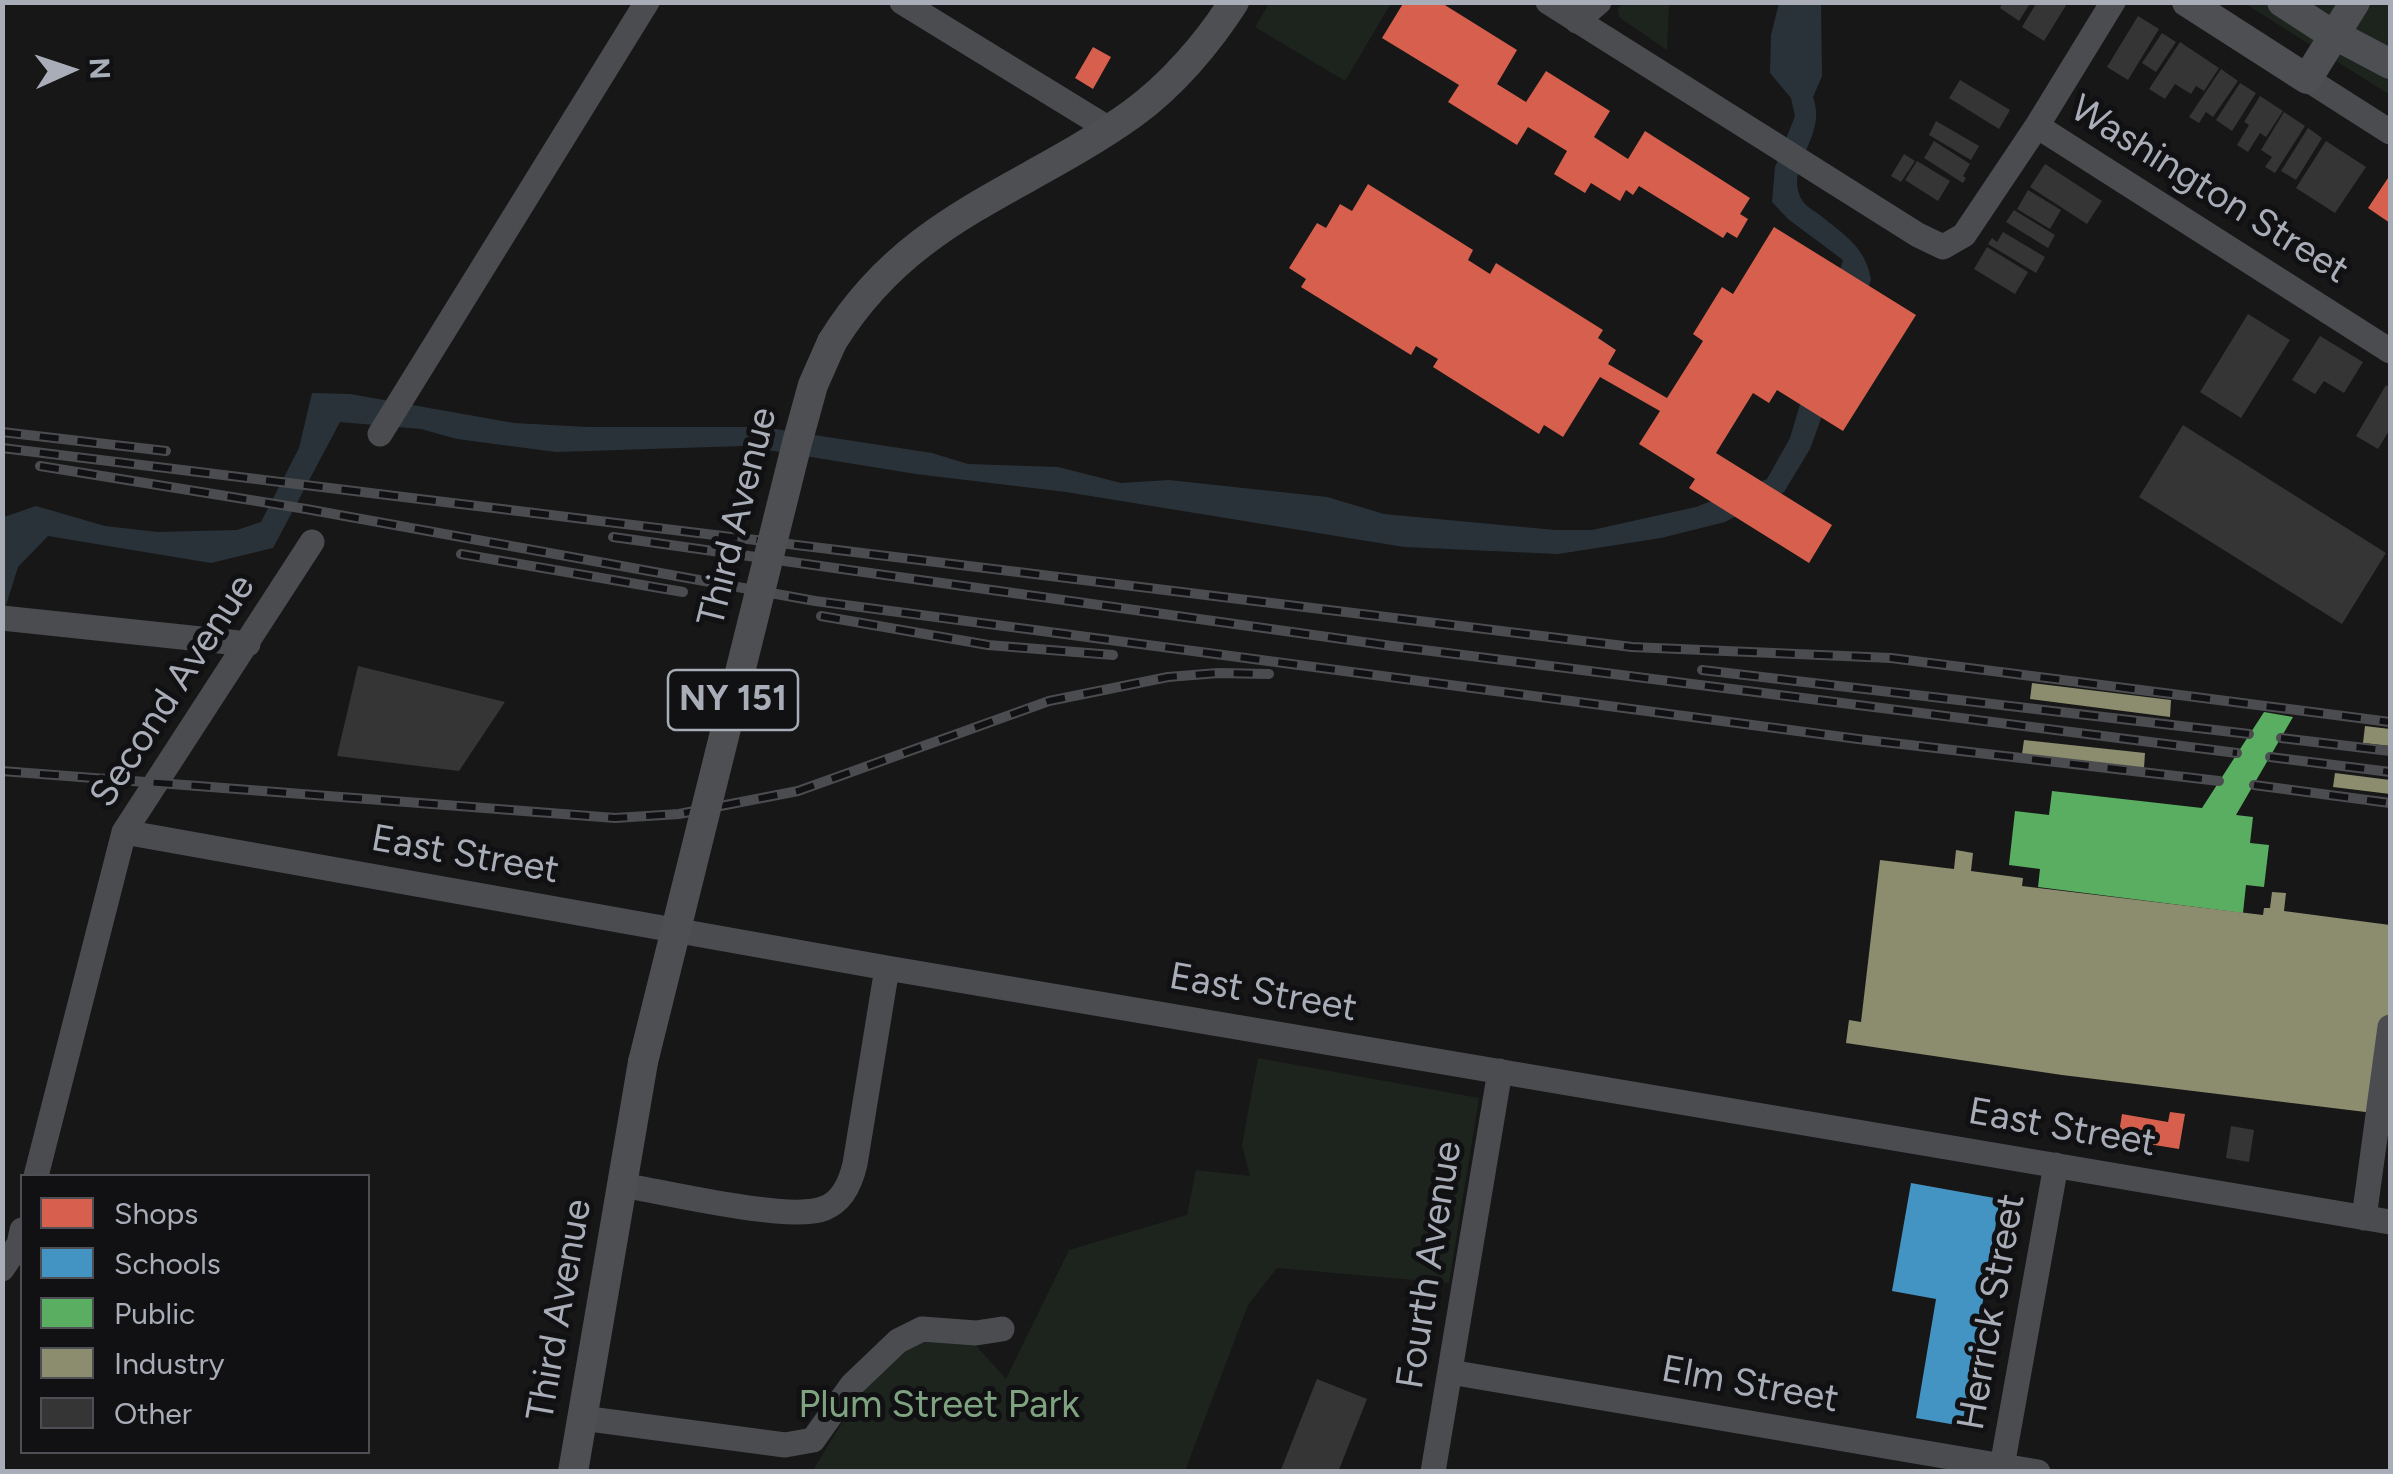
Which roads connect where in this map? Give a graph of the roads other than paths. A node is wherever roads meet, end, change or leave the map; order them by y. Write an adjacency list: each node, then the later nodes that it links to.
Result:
1 (647, 2): 17 (street)
2 (902, 2): 14 (street)
3 (1548, 2): 10 (street)
4 (1599, 2): 10 (street)
5 (2113, 2): 13 (street)
6 (2187, 2): 12 (main road)
7 (2282, 2): 11 (main road, bridge)
8 (2355, 2): 12 (main road)
9 (1230, 4): 14 (main road, Third Avenue / NY 151)
10 (1577, 21): 13 (street)
11 (2390, 64)
12 (2307, 79): 15 (street)
13 (2037, 126): 16 (street, Washington Street)
14 (1109, 130): 27 (main road, Third Avenue / NY 151, bridge)
15 (2390, 132)
16 (2390, 351)
17 (380, 434)
18 (312, 542): 20 (street, Second Avenue)
19 (8, 618): 20 (street)
20 (248, 644): 21 (street, Second Avenue)
21 (124, 832): 22 (street, East Street); 26 (street, Second Avenue)
22 (887, 968): 24 (street, East Street); 27 (street)
23 (2390, 1027): 28 (street)
24 (1500, 1071): 25 (street, East Street); 33 (street, Fourth Avenue)
25 (2056, 1165): 28 (street, East Street); 35 (street, Herrick Street)
26 (37, 1174)
27 (622, 1184): 34 (main road, Third Avenue / NY 151)
28 (2364, 1218): 29 (street, East Street)
29 (2390, 1222)
30 (20, 1239): 31 (street)
31 (2, 1270)
32 (1002, 1329): 34 (street)
33 (1450, 1372): 35 (street, Elm Street); 37 (street, Fourth Avenue)
34 (582, 1418): 36 (main road, Third Avenue / NY 151)
35 (2002, 1469): 38 (street, Elm Street)
36 (572, 1472)
37 (1433, 1472)
38 (2038, 1472)

